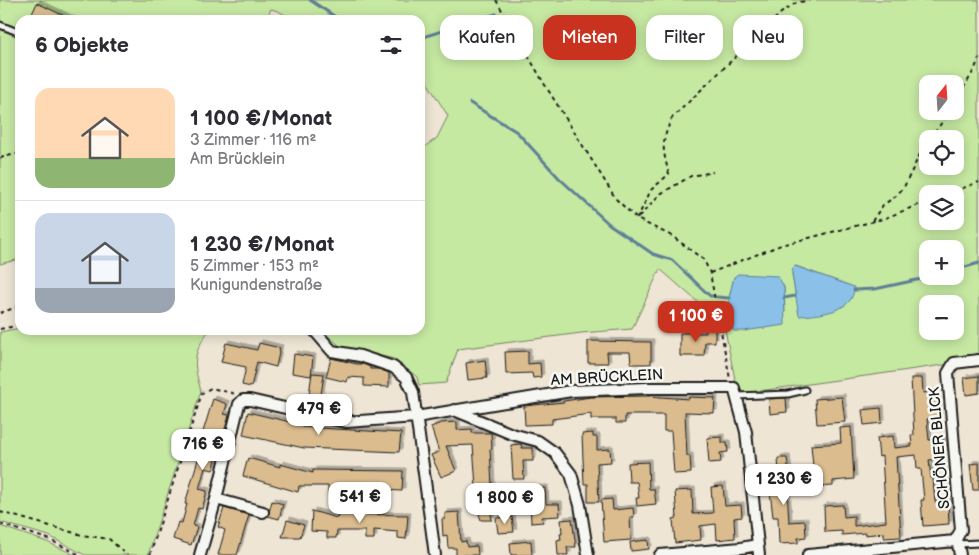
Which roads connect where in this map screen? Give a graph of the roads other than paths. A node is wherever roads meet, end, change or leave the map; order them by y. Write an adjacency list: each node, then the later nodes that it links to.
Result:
1 (0, 25): 2 (lane)
2 (15, 31)
3 (318, 335): 8 (street)
4 (979, 360): 12 (street, SCHÖNER BLICK)
5 (805, 390): 6 (lane)
6 (735, 392): 7 (street, AM BRÜCKLEIN); 13 (street)
7 (454, 410): 8 (street, AM BRÜCKLEIN); 17 (street)
8 (416, 417): 9 (street, AM BRÜCKLEIN); 16 (street)
9 (216, 499): 10 (street); 15 (street)
10 (263, 512)
11 (979, 543): 12 (lane)
12 (958, 547): 19 (street)
13 (758, 550): 14 (street)
14 (745, 552): 18 (street)
15 (200, 555)
16 (435, 555)
17 (588, 555)
18 (660, 555)
19 (808, 555)

